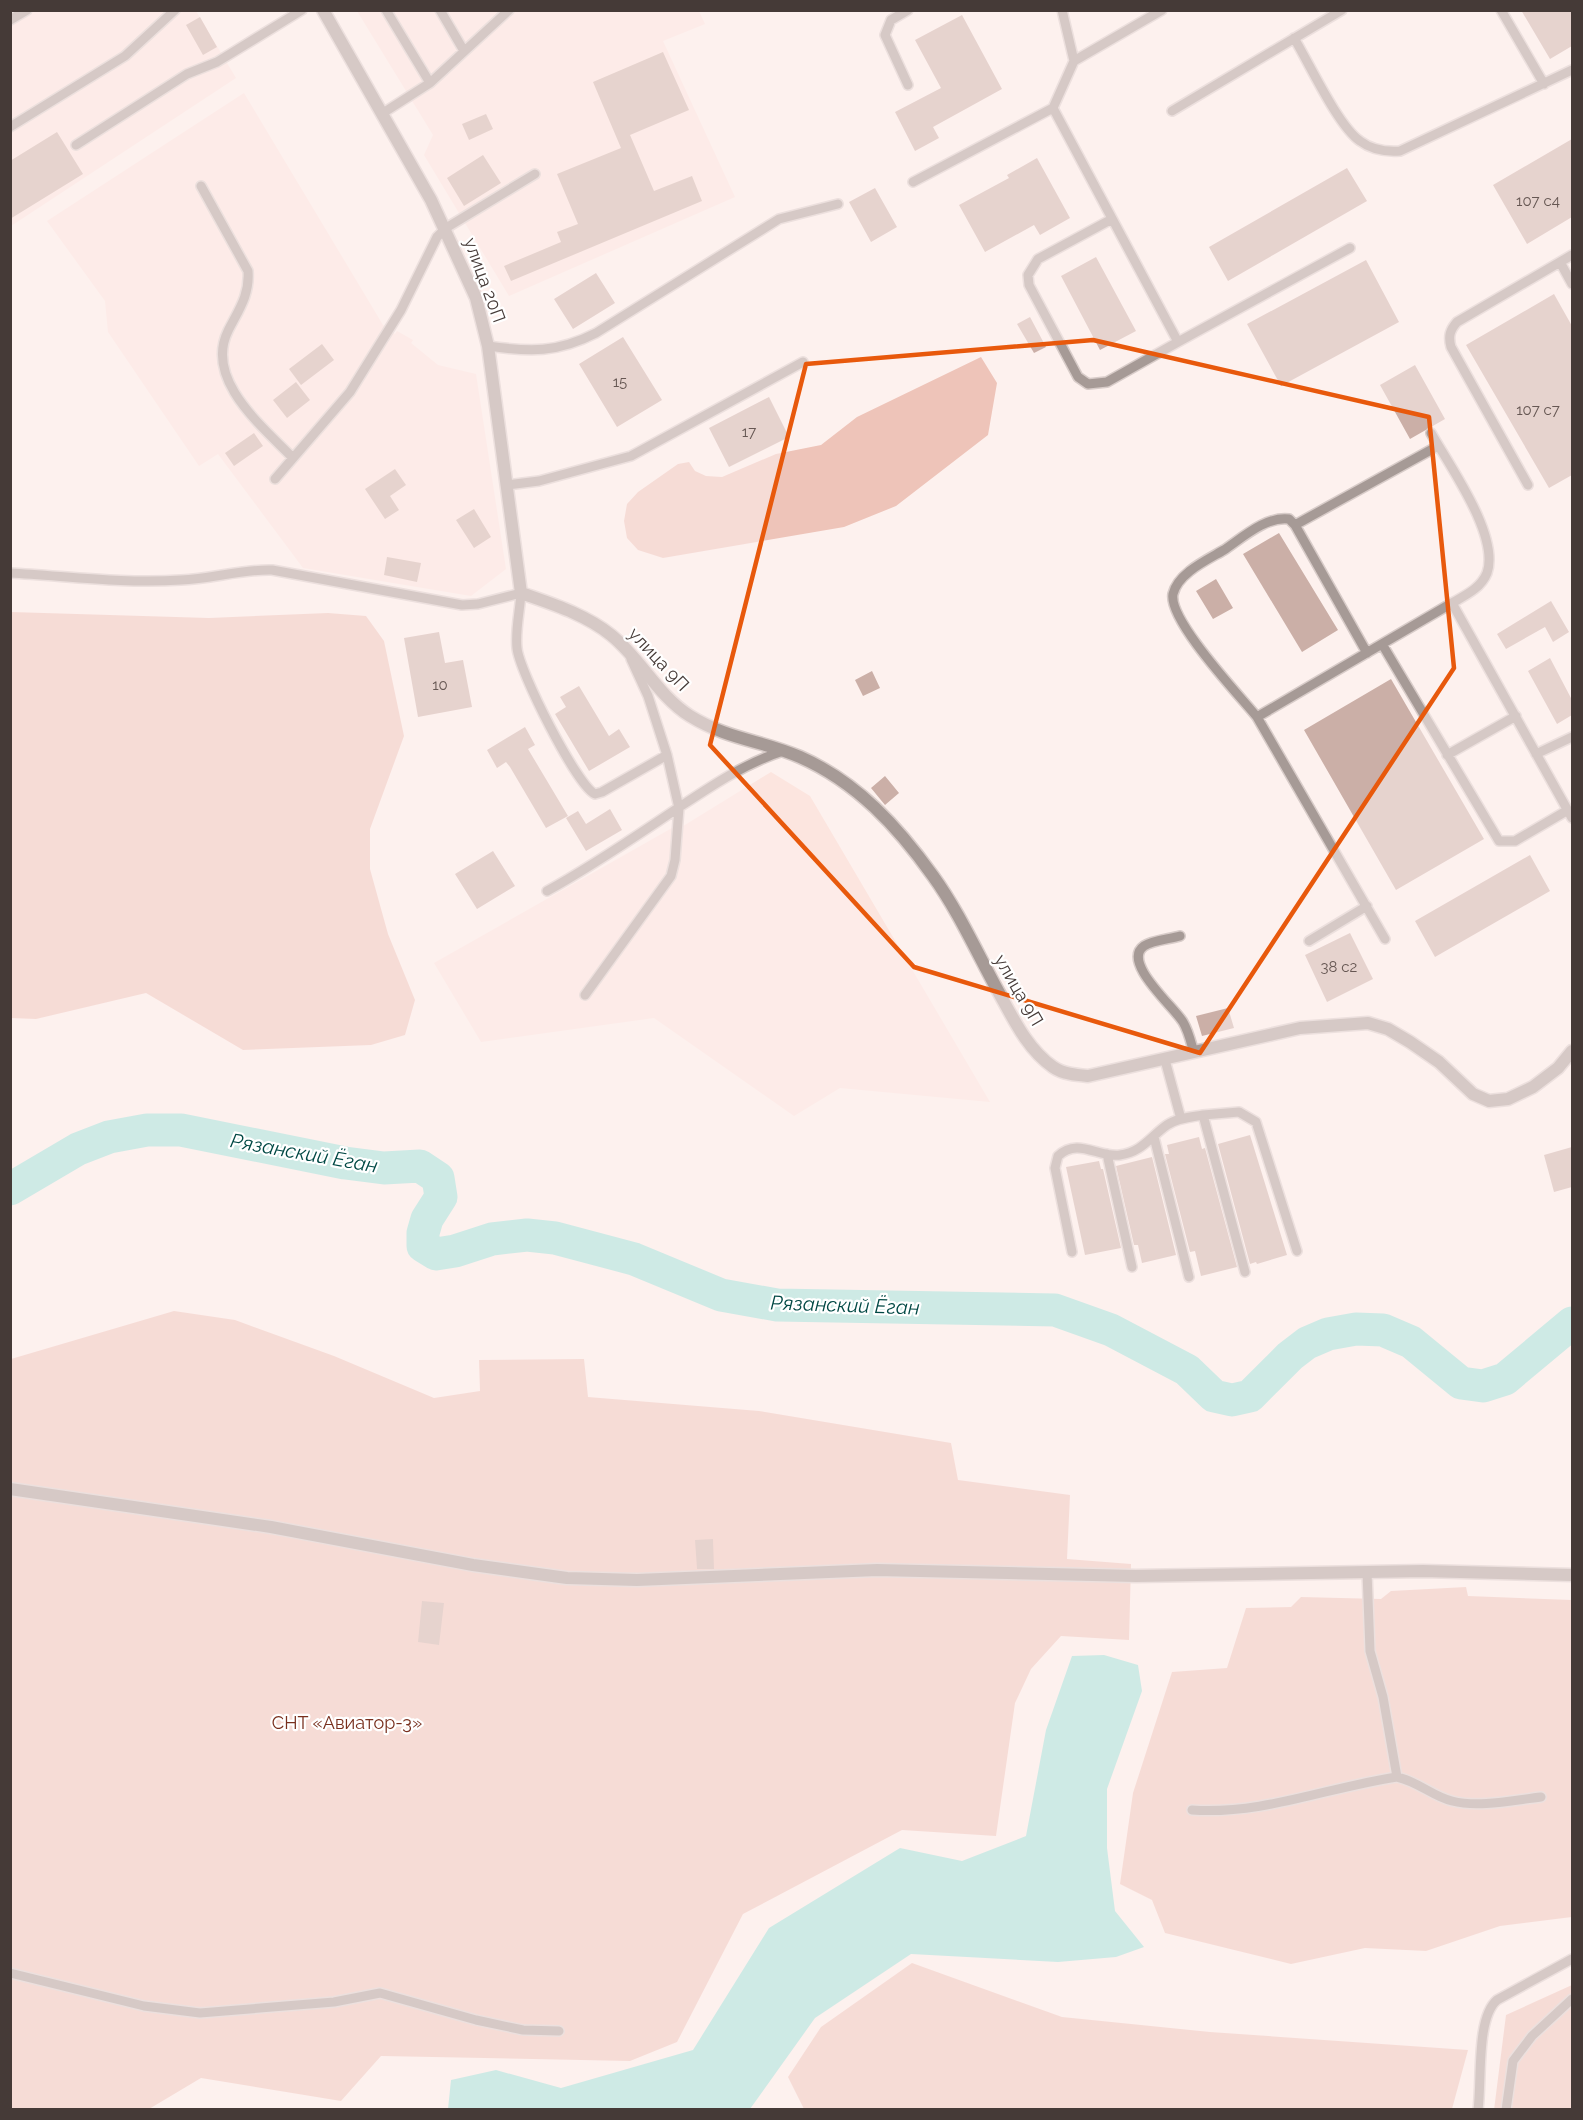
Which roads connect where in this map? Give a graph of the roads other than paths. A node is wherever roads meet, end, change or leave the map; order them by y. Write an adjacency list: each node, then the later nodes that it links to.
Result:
1 (27, 10): 13 (lane)
2 (175, 10): 24 (lane)
3 (302, 10): 25 (lane)
4 (323, 10): 23 (street, улица 20П)
5 (386, 10): 18 (lane)
6 (440, 10): 15 (lane)
7 (508, 10): 15 (lane)
8 (908, 10): 20 (lane)
9 (1062, 10): 16 (lane)
10 (1162, 10): 16 (lane)
11 (1342, 10): 14 (lane)
12 (1501, 10): 19 (lane)
13 (10, 20)
14 (1294, 38): 19 (lane); 22 (lane)
15 (464, 51): 18 (lane)
16 (1074, 61): 21 (lane)
17 (1572, 70): 19 (lane)
18 (430, 83): 23 (lane)
19 (1544, 84)
20 (908, 85)
21 (1053, 108): 27 (lane); 30 (lane)
22 (1172, 111)
23 (383, 113): 31 (street, улица 20П)
24 (10, 127)
25 (76, 145)
26 (535, 174): 31 (lane)
27 (913, 183)
28 (201, 186): 41 (lane)
29 (838, 204): 37 (lane)
30 (1112, 219): 36 (lane); 36 (lane)
31 (446, 228): 37 (street, улица 20П); 41 (lane)
32 (1350, 248): 36 (lane)
33 (1572, 255): 34 (lane)
34 (1560, 262): 35 (lane); 44 (lane)
35 (1572, 284)
36 (1178, 342)
37 (488, 346): 43 (street, улица 20П)
38 (803, 362): 43 (lane)
39 (1431, 433): 40 (lane)
40 (1438, 446): 45 (lane); 48 (lane)
41 (293, 458): 42 (lane)
42 (275, 478)
43 (507, 485): 47 (street, улица 20П)
44 (1528, 485)
45 (1295, 525): 51 (lane); 53 (lane)
46 (10, 573): 47 (lane)
47 (521, 593): 50 (street, улица 9П); 57 (lane)
48 (1452, 603): 49 (lane); 52 (lane)
49 (1382, 644): 51 (lane); 58 (lane)
50 (629, 653): 55 (street, улица 9П); 57 (lane)
51 (1367, 653): 53 (lane)
52 (1516, 716): 56 (lane); 58 (lane)
53 (1257, 717): 62 (lane)
54 (1572, 737): 56 (lane)
55 (783, 751): 59 (lane); 69 (street, улица 9П)
56 (1536, 754): 60 (lane)
57 (667, 755): 59 (lane)
58 (1447, 755): 60 (lane)
59 (679, 808): 61 (lane); 66 (lane)
60 (1570, 814)
61 (548, 891)
62 (1367, 906): 64 (lane); 65 (lane)
63 (1180, 936): 68 (lane)
64 (1385, 939)
65 (1309, 941)
66 (585, 996)
67 (1572, 1051): 68 (street, улица 9П)
68 (1194, 1053): 69 (street, улица 9П)
69 (1165, 1060): 71 (lane)
70 (1203, 1115): 71 (lane); 74 (lane); 77 (lane)
71 (1181, 1119): 72 (lane)
72 (1154, 1137): 73 (lane); 78 (lane)
73 (1107, 1154): 75 (lane); 76 (lane)
74 (1297, 1251)
75 (1072, 1252)
76 (1132, 1267)
77 (1245, 1272)
78 (1189, 1277)
79 (10, 1489): 80 (street)
80 (1367, 1572): 81 (street); 82 (lane)
81 (1572, 1575)
82 (1397, 1777): 83 (lane); 84 (lane)
83 (1541, 1797)
84 (1192, 1810)
85 (1572, 1959): 89 (lane)
86 (10, 1973): 88 (lane)
87 (1572, 1999): 90 (lane)
88 (559, 2031)
89 (1478, 2109)
90 (1506, 2109)

